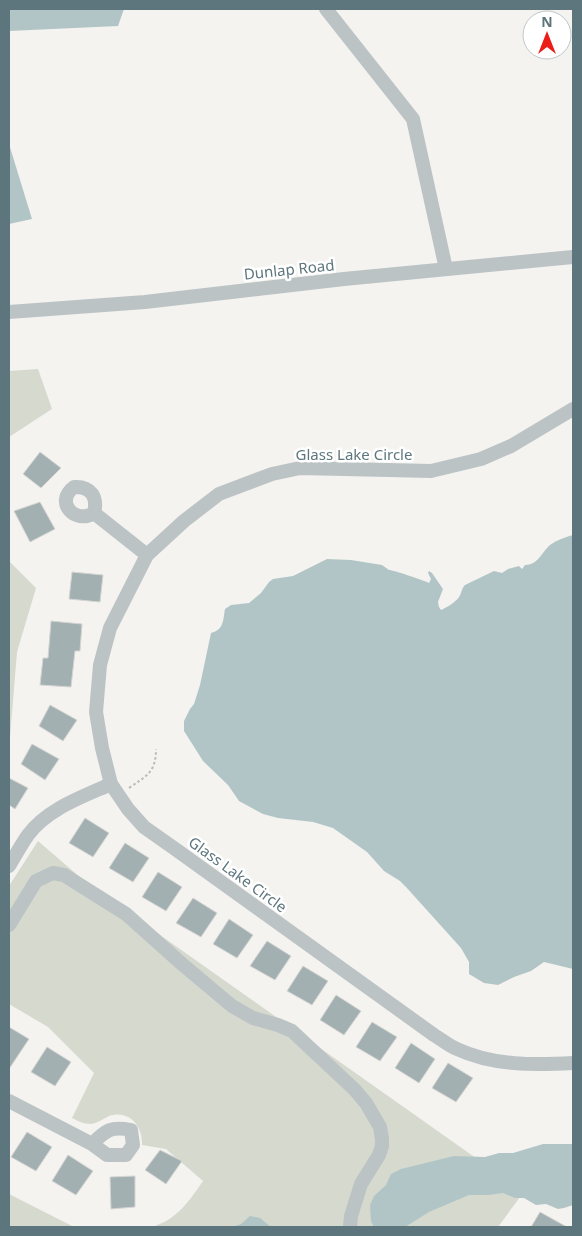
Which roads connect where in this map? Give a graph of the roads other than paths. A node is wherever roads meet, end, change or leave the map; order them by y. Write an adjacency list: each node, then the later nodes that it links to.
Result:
1 (326, 9): 3 (street)
2 (573, 258): 3 (street, Dunlap Road)
3 (446, 269): 4 (street, Dunlap Road)
4 (9, 312)
5 (573, 408): 7 (street, Glass Lake Circle)
6 (94, 513): 7 (street)
7 (147, 555): 8 (street, Glass Lake Circle)
8 (115, 789): 9 (street); 11 (street, Glass Lake Circle)
9 (9, 866)
10 (9, 925): 14 (street)
11 (573, 1063)
12 (9, 1101): 13 (street)
13 (92, 1144)
14 (350, 1227)

